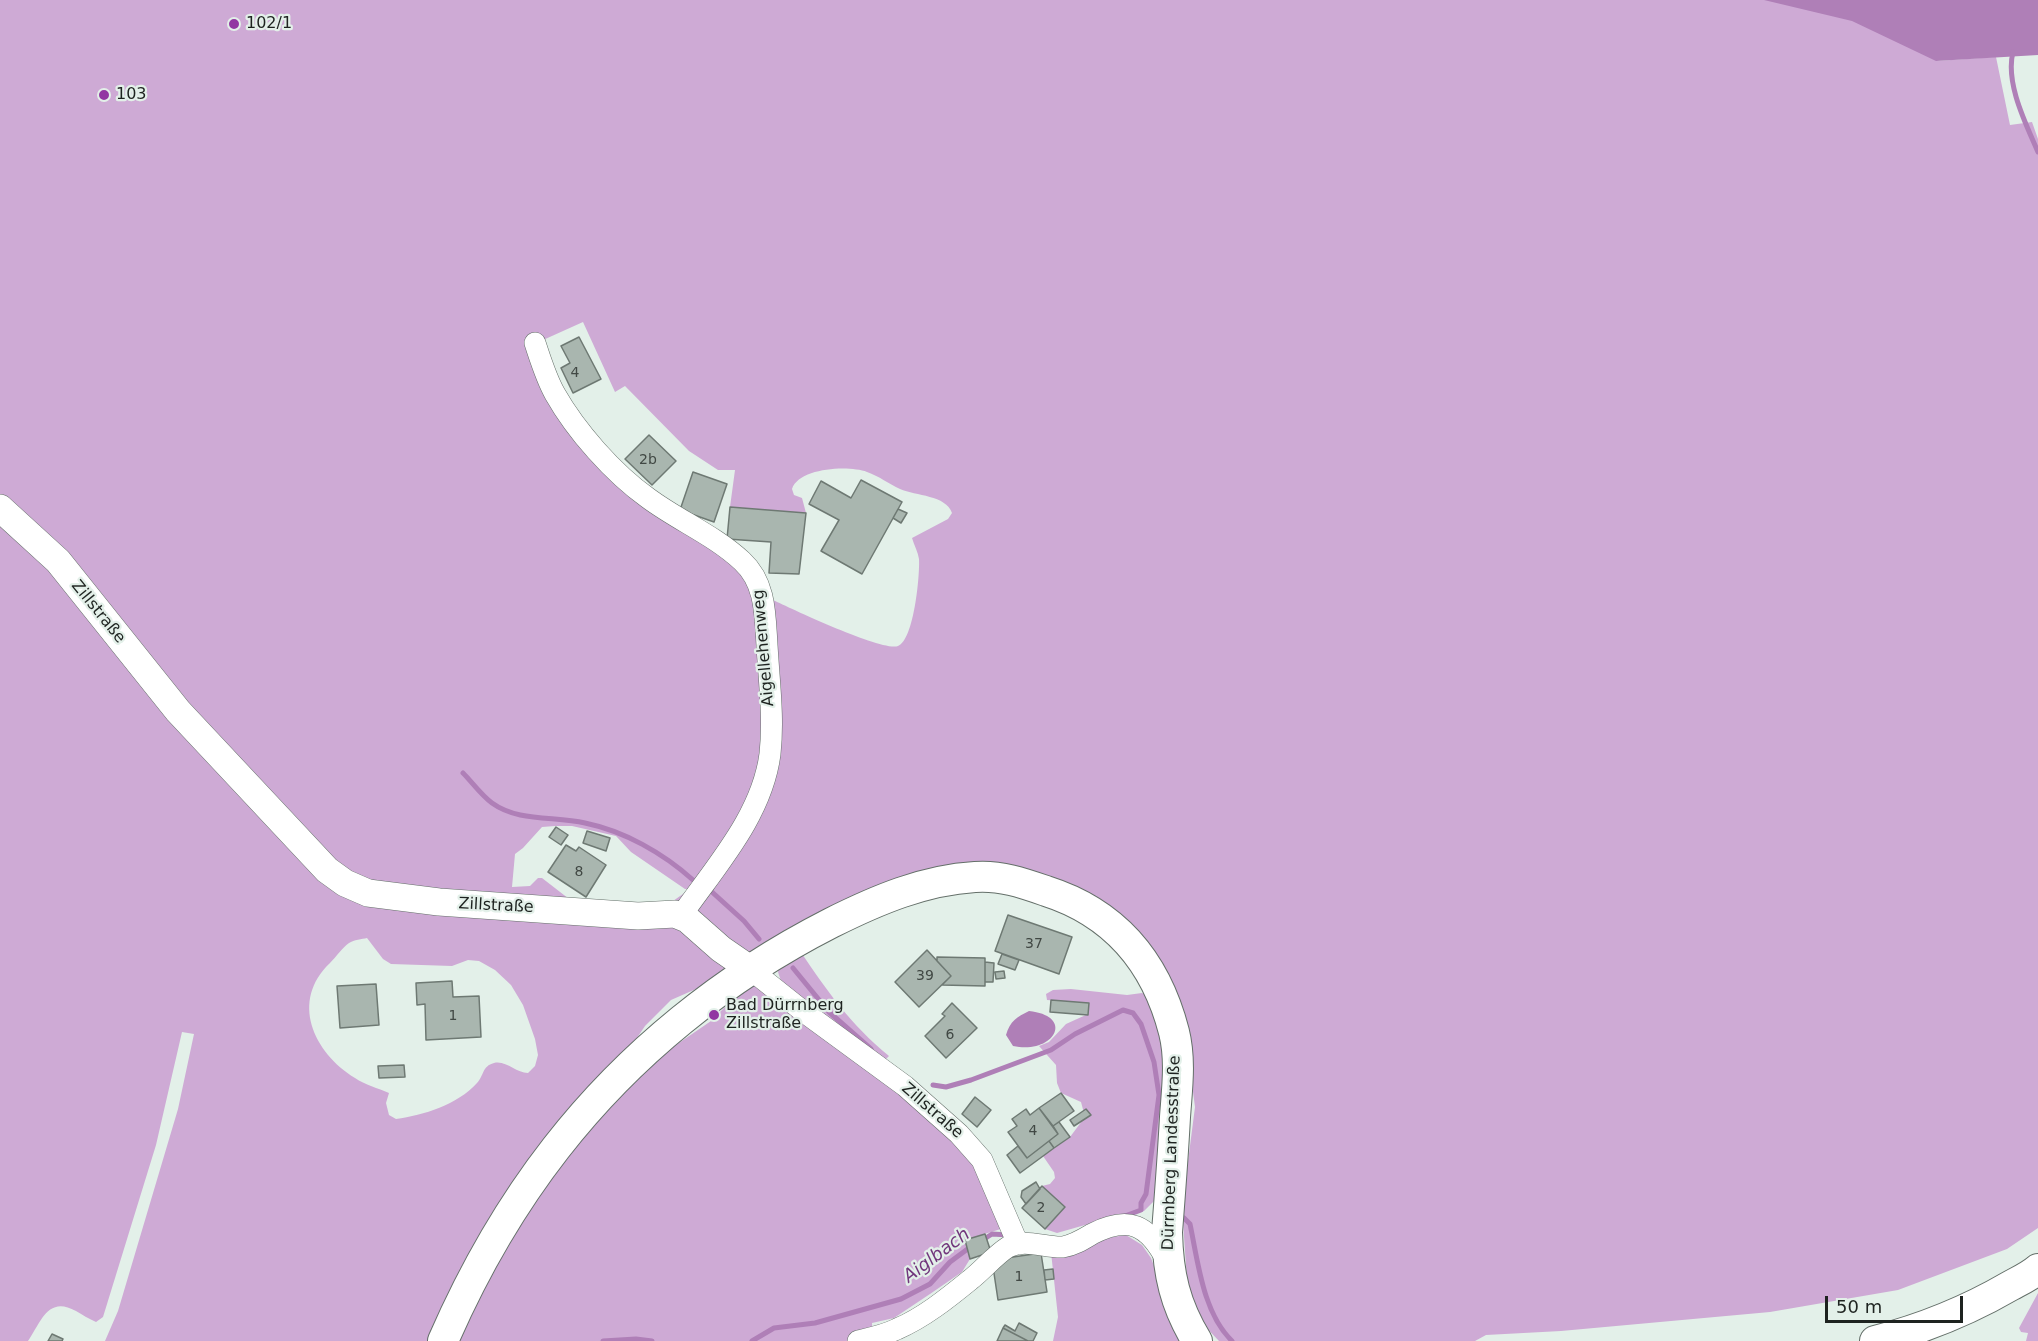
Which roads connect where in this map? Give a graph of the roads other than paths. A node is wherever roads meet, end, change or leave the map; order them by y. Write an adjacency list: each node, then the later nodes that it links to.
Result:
1 (535, 343): 3 (street, Aigellehenweg)
2 (0, 508): 3 (street, Zillstraße)
3 (681, 916): 4 (street, Zillstraße)
4 (750, 969): 5 (main road, Dürrnberg Landesstraße); 7 (street, Zillstraße); 10 (main road, Dürrnberg Landesstraße)
5 (1170, 1200): 6 (street); 8 (main road, Dürrnberg Landesstraße)
6 (1141, 1228): 7 (street); 8 (street)
7 (1015, 1238): 11 (street)
8 (1169, 1265): 12 (main road, Dürrnberg Landesstraße)
9 (2038, 1269): 13 (main road)
10 (443, 1341)
11 (858, 1341)
12 (1197, 1341)
13 (1875, 1341)

